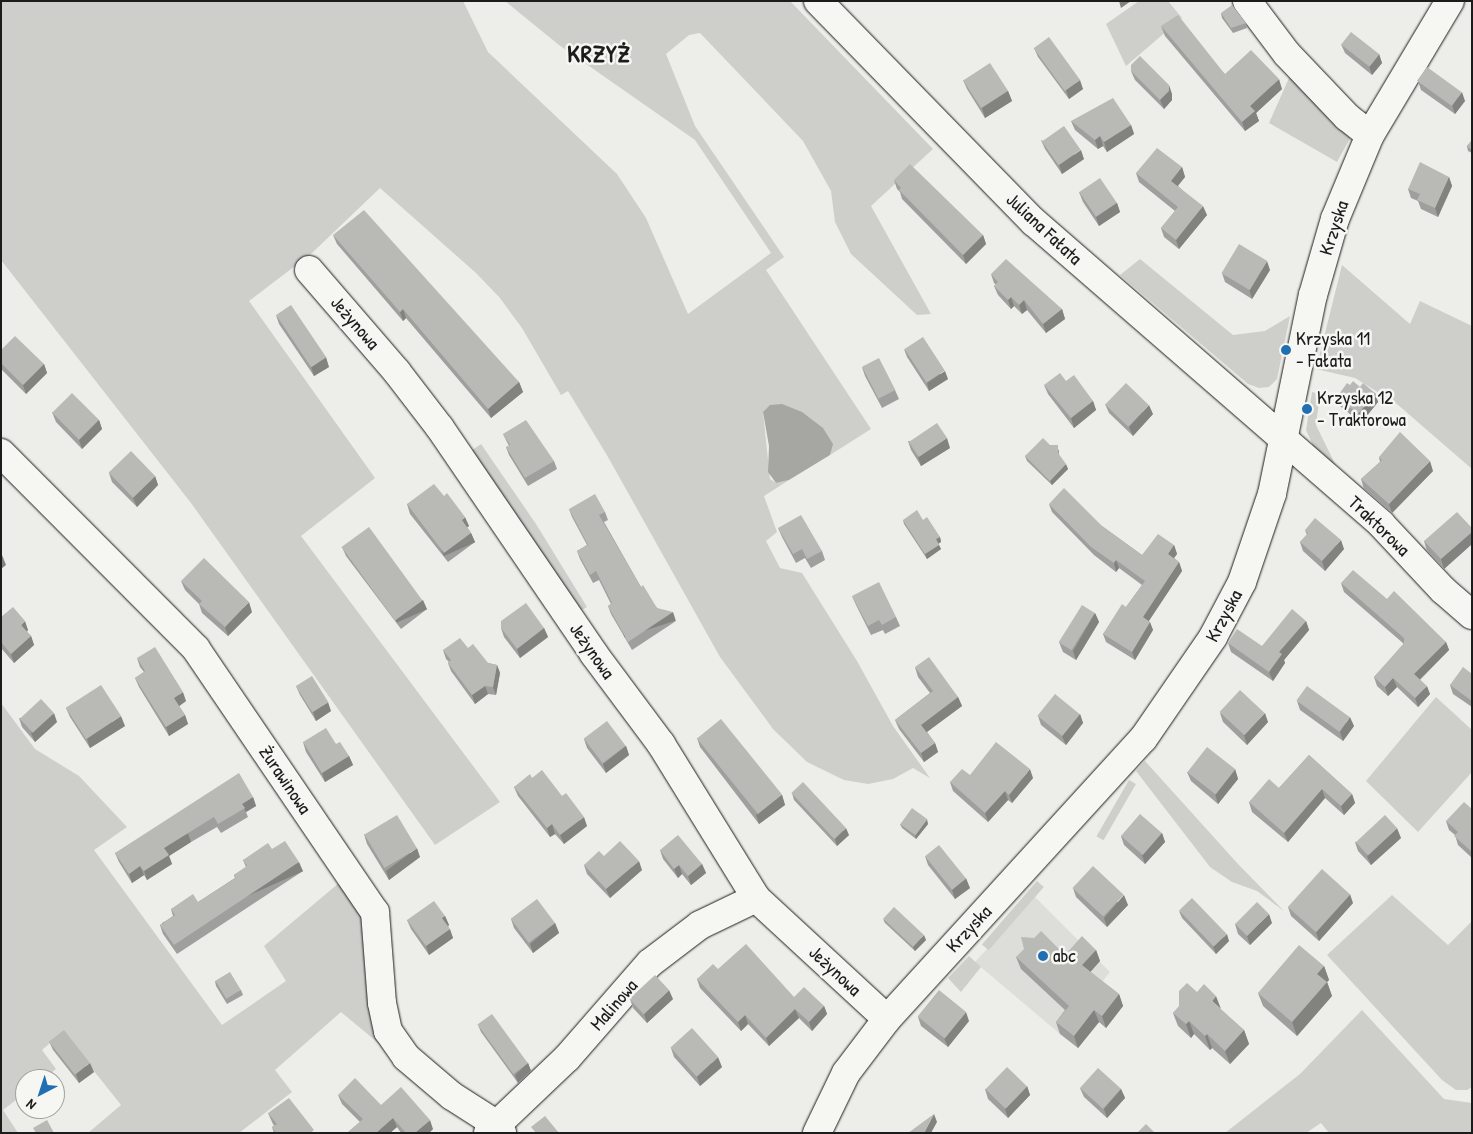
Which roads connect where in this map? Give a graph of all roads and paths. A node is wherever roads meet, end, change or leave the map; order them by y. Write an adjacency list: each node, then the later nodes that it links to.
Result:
1 (818, 1): 6 (street, Juliana Fałata)
2 (1247, 1): 4 (street)
3 (1450, 1): 4 (street, Krzyska)
4 (1370, 135): 6 (street, Krzyska)
5 (309, 270): 9 (street, Jeżynowa)
6 (1285, 439): 8 (street, Traktorowa); 10 (street, Krzyska)
7 (1, 452): 11 (street, Żurawinowa)
8 (1472, 615)
9 (756, 898): 10 (street, Jeżynowa); 11 (street, Malinowa)
10 (887, 1019): 12 (street, Krzyska)
11 (495, 1130)
12 (817, 1133)

